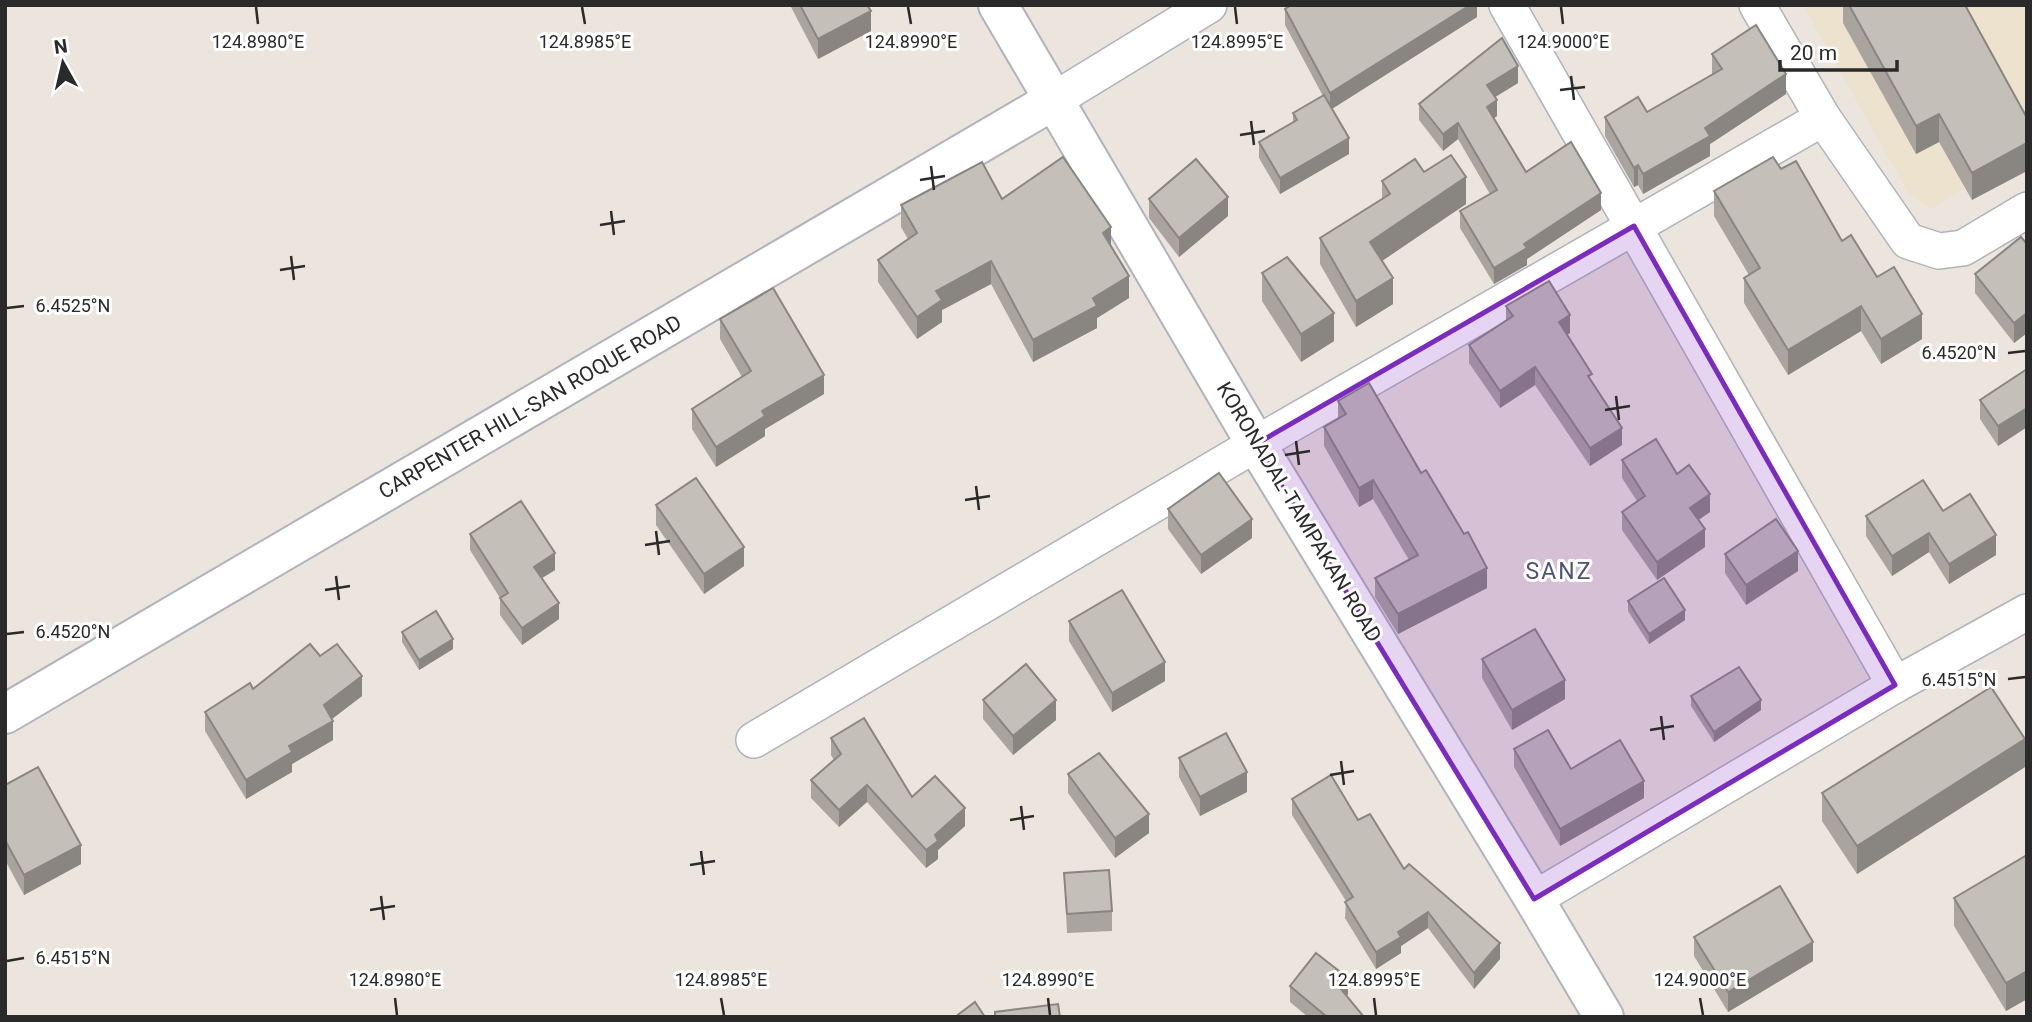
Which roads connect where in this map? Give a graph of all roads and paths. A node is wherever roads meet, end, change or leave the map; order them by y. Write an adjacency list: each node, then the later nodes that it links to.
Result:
1 (998, 5): 5 (street, KORONADAL-TAMPAKAN ROAD)
2 (1209, 5): 5 (street)
3 (1507, 5): 8 (street)
4 (1756, 5): 6 (street)
5 (1054, 100): 9 (street, KORONADAL-TAMPAKAN ROAD); 12 (street, CARPENTER HILL-SAN ROQUE ROAD)
6 (1823, 118): 7 (street); 8 (street)
7 (2027, 210)
8 (1634, 226): 9 (street); 11 (street)
9 (1256, 444): 13 (street); 14 (street, KORONADAL-TAMPAKAN ROAD)
10 (2027, 612): 11 (street)
11 (1895, 685): 14 (street)
12 (5, 715)
13 (754, 740)
14 (1534, 899): 15 (street, KORONADAL-TAMPAKAN ROAD)
15 (1604, 1017)

